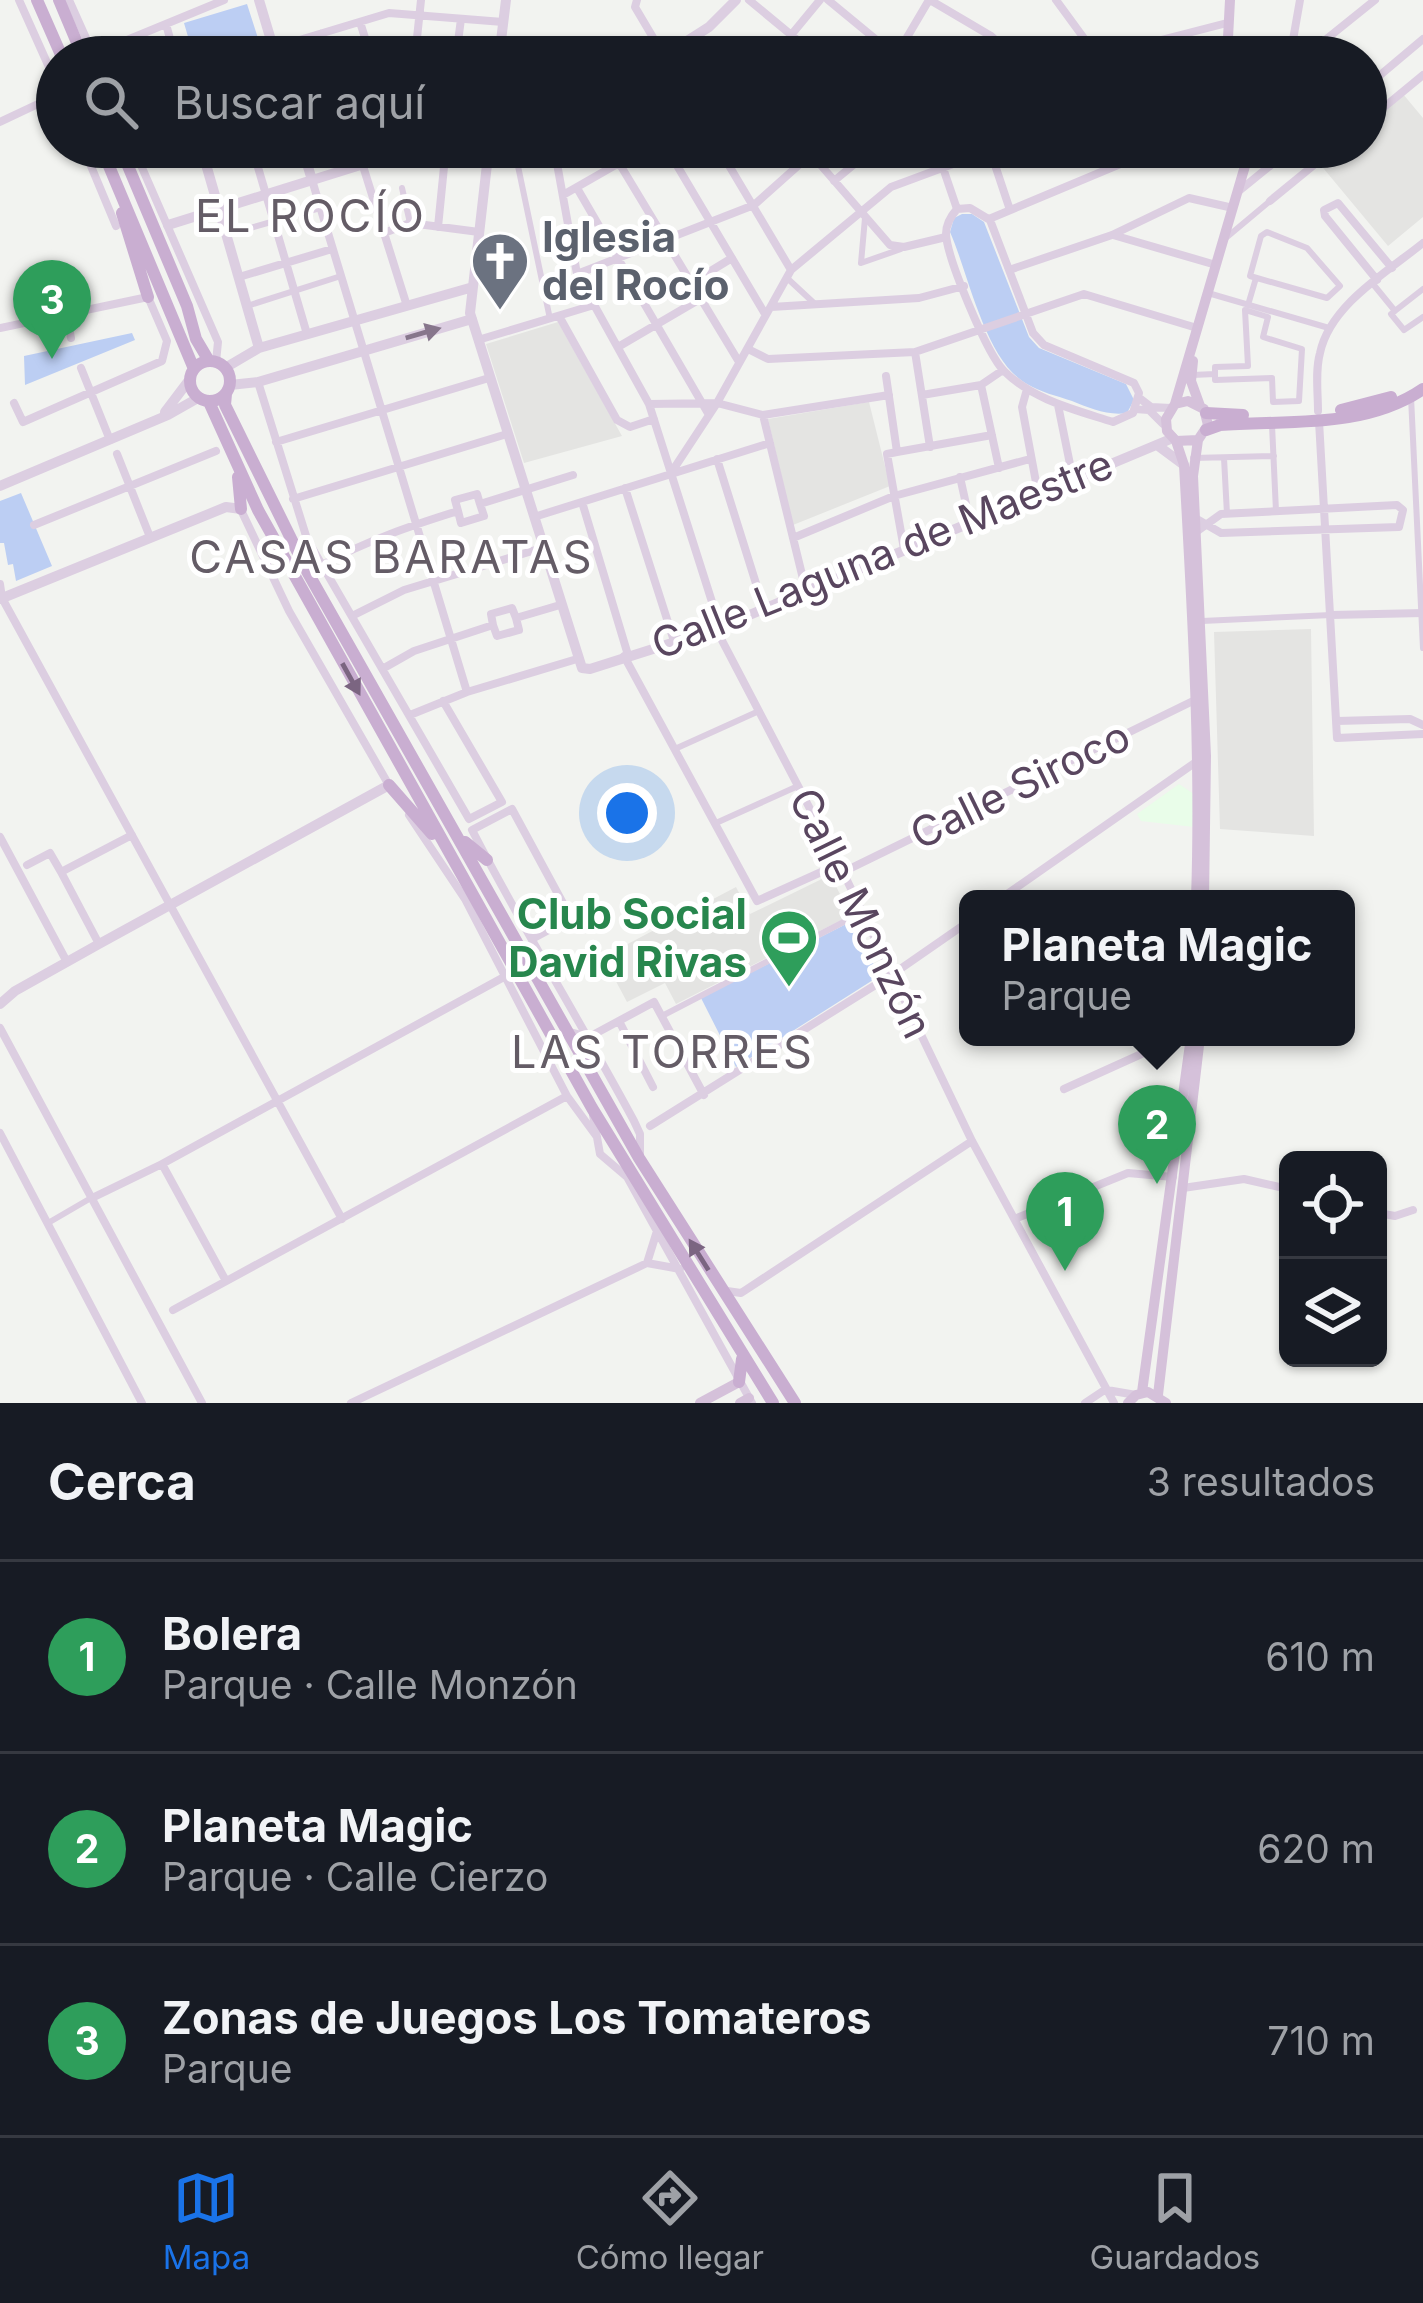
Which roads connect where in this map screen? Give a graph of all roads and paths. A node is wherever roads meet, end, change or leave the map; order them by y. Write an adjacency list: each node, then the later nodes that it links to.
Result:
1 (19, 0): 50 (street)
2 (34, 0): 28 (main road)
3 (59, 0): 29 (main road)
4 (68, 0): 30 (street)
5 (224, 0): 25 (street)
6 (259, 0): 33 (street)
7 (421, 0): 20 (street)
8 (506, 0): 23 (street)
9 (637, 0): 40 (street)
10 (736, 0): 41 (street)
11 (749, 0): 27 (street)
12 (824, 0): 27 (street); 42 (street)
13 (930, 0): 43 (street); 44 (street)
14 (1056, 0): 45 (street)
15 (1230, 0): 24 (main road)
16 (1300, 0): 48 (street)
17 (1361, 0): 19 (street)
18 (1375, 0): 19 (street)
19 (1359, 13): 49 (street)
20 (419, 15): 21 (street); 22 (street); 37 (street)
21 (460, 19): 23 (street); 38 (street)
22 (360, 22): 26 (street); 36 (street)
23 (503, 22): 39 (street)
24 (1227, 23): 46 (street); 47 (main road)
25 (166, 24): 31 (street); 32 (street)
26 (322, 33): 34 (street); 35 (street)
27 (791, 35)
28 (53, 36)
29 (79, 36)
30 (82, 36)
31 (138, 36)
32 (169, 36)
33 (269, 36)
34 (314, 36)
35 (323, 36)
36 (364, 36)
37 (418, 36)
38 (458, 36)
39 (502, 36)
40 (652, 36)
41 (695, 36)
42 (869, 36)
43 (909, 36)
44 (991, 36)
45 (1082, 36)
46 (1177, 36)
47 (1229, 36)
48 (1294, 36)
49 (1330, 36)
50 (36, 38)
51 (1423, 39): 52 (street)
52 (1387, 69)
53 (1423, 75): 55 (street)
54 (36, 105): 56 (street)
55 (1387, 105)
56 (0, 122)
57 (92, 168): 106 (street)
58 (108, 168): 138 (main road)
59 (110, 168): 174 (main road)
60 (129, 168): 169 (main road)
61 (143, 168): 105 (street)
62 (207, 168): 96 (street)
63 (258, 168): 90 (street)
64 (308, 168): 85 (street)
65 (350, 168): 85 (street)
66 (363, 168): 109 (street)
67 (444, 168): 107 (street)
68 (487, 168): 108 (street)
69 (517, 168): 151 (street)
70 (558, 168): 91 (street, Calle Monzón)
71 (611, 168): 88 (street)
72 (622, 168): 114 (street)
73 (679, 168): 103 (street)
74 (731, 168): 93 (street)
75 (793, 168): 93 (street)
76 (825, 168): 86 (street)
77 (850, 168): 86 (street)
78 (937, 168): 99 (street)
79 (943, 168): 97 (street)
80 (999, 168): 98 (street)
81 (1111, 168): 98 (street)
82 (1244, 168): 89 (main road)
83 (1268, 168): 89 (street)
84 (1310, 168): 92 (street)
85 (312, 180): 90 (street); 94 (street)
86 (834, 181): 99 (street)
87 (402, 188): 104 (street)
88 (577, 188): 91 (street); 119 (street)
89 (1238, 192): 95 (main road)
90 (266, 194): 96 (street); 102 (street)
91 (562, 195): 125 (street, Calle Monzón)
92 (1270, 201): 101 (street)
93 (754, 206): 103 (street); 126 (street)
94 (320, 208): 102 (street); 118 (street)
95 (1233, 208): 111 (street); 115 (main road)
96 (219, 209): 105 (street); 110 (street)
97 (957, 209): 100 (street); 113 (street)
98 (1010, 210): 100 (street)
99 (862, 216): 117 (street); 117 (street); 126 (street)
100 (989, 218): 124 (street)
101 (1248, 219): 112 (street); 115 (street)
102 (274, 222): 110 (street); 121 (street)
103 (711, 222): 114 (street); 120 (street)
104 (410, 223): 107 (street); 109 (street)
105 (168, 225): 169 (street)
106 (116, 226)
107 (438, 227): 108 (street)
108 (479, 232): 133 (street)
109 (384, 233): 145 (street)
110 (226, 235): 128 (street)
111 (1112, 235): 122 (street); 124 (street)
112 (1264, 235): 129 (street); 136 (street)
113 (946, 237): 117 (street); 132 (street)
114 (664, 239): 119 (street); 131 (street)
115 (1224, 239): 122 (main road)
116 (1423, 243): 123 (street)
117 (907, 247)
118 (332, 249): 121 (street); 127 (street)
119 (617, 257): 125 (street); 155 (street)
120 (732, 258): 131 (street); 146 (street)
121 (286, 263): 128 (street); 135 (street)
122 (1216, 266): 137 (main road)
123 (1392, 268): 130 (street); 130 (street)
124 (1009, 270): 150 (street)
125 (577, 274): 142 (street, Calle Monzón)
126 (789, 274): 141 (street); 146 (street)
127 (341, 276): 135 (street); 154 (street)
128 (239, 278): 144 (street)
129 (1256, 278): 136 (street); 143 (street)
130 (1375, 282): 140 (street); 148 (street)
131 (691, 283): 139 (street)
132 (964, 286): 141 (street); 158 (street)
133 (473, 287): 145 (street); 153 (street)
134 (1423, 289): 148 (street)
135 (294, 290): 144 (street); 159 (street)
136 (1334, 292): 140 (street)
137 (1208, 293): 143 (street); 160 (main road)
138 (148, 297): 149 (street); 184 (street)
139 (700, 298): 155 (street); 168 (street)
140 (1350, 303): 157 (street)
141 (815, 304): 146 (street)
142 (594, 305): 151 (street); 163 (street, Calle Monzón)
143 (1248, 305): 147 (street)
144 (247, 306): 164 (street)
145 (407, 306): 154 (street)
146 (769, 311): 165 (street)
147 (1259, 311): 157 (street); 170 (street); 175 (street)
148 (1395, 311): 152 (street)
149 (66, 312): 156 (street); 161 (street)
150 (1025, 314): 158 (street); 160 (street); 188 (street)
151 (555, 317): 162 (street); 204 (street)
152 (1423, 317)
153 (472, 319): 162 (street); 166 (street, one-way to 153)
154 (354, 321): 159 (street); 166 (street)
155 (656, 325): 163 (street); 192 (street)
156 (0, 328)
157 (1328, 328): 172 (street)
158 (979, 329): 167 (street); 173 (street)
159 (307, 334): 164 (street)
160 (1196, 334): 176 (main road); 195 (main road)
161 (71, 338)
162 (478, 340): 178 (street)
163 (618, 347): 191 (street, Calle Monzón)
164 (260, 348): 169 (street)
165 (748, 349): 167 (street); 168 (street)
166 (364, 351): 180 (street); 197 (street)
167 (915, 352): 187 (street)
168 (740, 363): 193 (street)
169 (217, 364): 174 (main road); 182 (main road)
170 (1300, 365): 172 (street); 196 (street)
171 (81, 368): 184 (street)
172 (1318, 368): 200 (street)
173 (1003, 370): 181 (street); 183 (street)
174 (192, 374): 189 (main road); 203 (street)
175 (1215, 374): 176 (street); 196 (street)
176 (1192, 375): 199 (main road)
177 (886, 376): 186 (street)
178 (489, 378): 197 (street); 207 (street)
179 (1423, 379): 200 (main road)
180 (258, 382): 182 (street); 212 (street)
181 (982, 385): 187 (street); 208 (street)
182 (228, 389): 189 (main road); 290 (main road)
183 (1027, 389): 194 (street); 224 (street)
184 (91, 393): 190 (street); 211 (street)
185 (1417, 393): 200 (main road); 221 (street)
186 (890, 394): 202 (street); 217 (street)
187 (922, 395): 215 (street)
188 (1138, 397): 195 (street); 198 (street)
189 (203, 400): 203 (street); 216 (main road)
190 (14, 403)
191 (649, 404): 192 (street); 204 (street, Calle Monzón)
192 (702, 404): 193 (street); 201 (street)
193 (717, 404): 201 (street); 202 (street)
194 (1058, 404): 198 (street); 231 (street)
195 (1173, 406): 199 (main road); 210 (main road)
196 (1286, 407): 199 (main road); 200 (main road)
197 (382, 409): 212 (street); 226 (street)
198 (1135, 409): 210 (street)
199 (1203, 410): 209 (main road)
200 (1318, 415): 205 (main road); 241 (street)
201 (709, 416): 228 (street)
202 (763, 416): 213 (street)
203 (158, 418): 211 (street)
204 (654, 419): 228 (street, Calle Monzón)
205 (1272, 421): 209 (main road); 220 (street)
206 (218, 431): 216 (street)
207 (507, 434): 226 (street); 235 (street)
208 (992, 435): 215 (street); 227 (street)
209 (1202, 435): 210 (main road); 225 (main road)
210 (1172, 436): 214 (street, Calle Laguna de Maestre); 225 (main road)
211 (109, 441): 219 (street); 232 (street)
212 (276, 442): 238 (street)
213 (770, 442): 223 (street); 255 (street)
214 (1157, 445): 225 (street); 231 (street, Calle Laguna de Maestre)
215 (930, 446): 217 (street)
216 (226, 449): 233 (street); 240 (main road); 292 (main road, one-way to 292)
217 (897, 452): 237 (street)
218 (1423, 452): 221 (street)
219 (117, 454): 233 (street)
220 (1274, 456): 222 (street); 242 (street)
221 (1414, 457): 246 (street)
222 (1224, 458): 225 (street); 243 (street)
223 (717, 459): 228 (street); 263 (street)
224 (1030, 459): 227 (street); 236 (street)
225 (1189, 461): 245 (main road); 276 (main road)
226 (399, 467): 238 (street); 249 (street)
227 (999, 468): 230 (street)
228 (670, 474): 234 (street); 268 (street, Calle Monzón)
229 (573, 475): 235 (street)
230 (961, 477): 237 (street); 248 (street)
231 (1073, 479): 236 (street, Calle Laguna de Maestre)
232 (0, 485)
233 (130, 486): 251 (street); 254 (street)
234 (626, 488): 239 (street); 270 (street)
235 (525, 491): 244 (street); 249 (street)
236 (1038, 493): 248 (street, Calle Laguna de Maestre)
237 (894, 496): 255 (street); 257 (street)
238 (293, 499): 258 (street)
239 (582, 502): 244 (street); 272 (street)
240 (241, 508): 254 (street); 286 (street)
241 (1324, 509): 242 (street); 247 (street); 252 (street)
242 (1276, 511): 243 (street)
243 (1227, 514): 250 (street)
244 (533, 518): 256 (street)
245 (1195, 518): 250 (street); 253 (main road)
246 (1417, 519): 247 (street); 264 (street)
247 (1404, 520): 252 (street)
248 (970, 522): 257 (street, Calle Laguna de Maestre)
249 (416, 524): 258 (street); 259 (street)
250 (1210, 525): 252 (street); 253 (street)
251 (34, 526)
252 (1325, 530): 265 (street)
253 (1195, 533): 267 (main road)
254 (150, 537): 261 (street)
255 (793, 538): 260 (street)
256 (542, 548): 259 (street); 262 (street)
257 (904, 549): 260 (street, Calle Laguna de Maestre)
258 (322, 565): 266 (street)
259 (434, 581): 266 (street); 269 (street)
260 (806, 591): 263 (street, Calle Laguna de Maestre)
261 (1, 594): 289 (street)
262 (560, 605): 269 (street); 273 (street)
263 (764, 608): 268 (street, Calle Laguna de Maestre)
264 (1422, 614): 265 (street); 271 (street)
265 (1330, 615): 267 (street); 281 (street)
266 (352, 616): 274 (street)
267 (1200, 621): 285 (main road)
268 (718, 628): 270 (street, Calle Laguna de Maestre); 278 (street, Calle Monzón)
269 (451, 638): 274 (street); 275 (street)
270 (674, 641): 272 (street, Calle Laguna de Maestre)
271 (1423, 647)
272 (626, 656): 273 (street, Calle Laguna de Maestre); 284 (street)
273 (577, 659): 275 (street)
274 (384, 668): 279 (street)
275 (467, 692): 277 (street)
276 (1196, 699): 285 (main road); 295 (street, Calle Siroco)
277 (443, 701): 279 (street); 279 (street)
278 (759, 711): 284 (street); 287 (street, Calle Monzón)
279 (410, 715)
280 (1410, 719): 281 (street); 282 (street); 283 (street)
281 (1337, 721): 283 (street)
282 (1423, 730): 283 (street)
283 (1410, 735)
284 (677, 748): 288 (street)
285 (1202, 758): 297 (street); 298 (main road)
286 (389, 785): 292 (main road); 299 (street); 306 (street)
287 (798, 786): 288 (street); 295 (street, Calle Monzón)
288 (716, 823): 295 (street, Calle Siroco)
289 (132, 835): 296 (street); 299 (street)
290 (459, 836): 293 (main road); 313 (main road)
291 (0, 837): 304 (street)
292 (449, 852): 322 (main road)
293 (487, 860): 302 (street); 302 (street)
294 (27, 866): 296 (street)
295 (841, 868): 300 (street, Calle Monzón)
296 (61, 872): 303 (street)
297 (1013, 890)
298 (1200, 890)
299 (170, 906): 303 (street); 321 (street)
300 (863, 913): 305 (street, Calle Monzón); 310 (street)
301 (959, 928): 305 (street)
302 (532, 939): 314 (street)
303 (99, 944): 304 (street)
304 (67, 962): 307 (street)
305 (893, 974): 319 (street); 327 (street, Calle Monzón)
306 (504, 977): 320 (street); 321 (street)
307 (15, 991): 308 (street); 309 (street)
308 (0, 994)
309 (0, 1004)
310 (662, 1016): 311 (street); 319 (street)
311 (619, 1021): 314 (street); 317 (street)
312 (0, 1028): 333 (street)
313 (570, 1032): 314 (street); 328 (main road)
314 (589, 1036): 323 (street)
315 (1159, 1046): 318 (street)
316 (1194, 1046): 331 (main road)
317 (653, 1087)
318 (1064, 1089)
319 (704, 1095): 324 (street)
320 (567, 1096): 326 (street); 337 (street)
321 (279, 1099): 329 (street); 337 (street)
322 (592, 1108): 326 (street); 330 (main road)
323 (634, 1121): 324 (street); 328 (street)
324 (650, 1126): 328 (street)
325 (0, 1133): 338 (street)
326 (597, 1137): 330 (street)
327 (972, 1141): 336 (street, Calle Monzón); 343 (street)
328 (641, 1152): 343 (main road, one-way to 328)
329 (162, 1164): 333 (street); 342 (street)
330 (631, 1180): 339 (street); 345 (main road)
331 (1177, 1182): 332 (street); 336 (street); 348 (main road); 349 (main road)
332 (1279, 1187)
333 (92, 1198): 338 (street); 352 (street)
334 (1413, 1210): 335 (street)
335 (1387, 1215)
336 (1017, 1218): 347 (street, Calle Monzón)
337 (342, 1219): 342 (street)
338 (47, 1223): 351 (street)
339 (657, 1230): 340 (street); 341 (street)
340 (647, 1263): 341 (street); 353 (street)
341 (680, 1269): 346 (street)
342 (226, 1281): 344 (street)
343 (720, 1289): 356 (main road)
344 (173, 1310)
345 (742, 1357): 346 (main road); 355 (main road)
346 (739, 1382): 350 (street); 354 (main road)
347 (1106, 1389): 348 (street); 357 (street); 358 (street, Calle Monzón)
348 (1136, 1397): 349 (main road)
349 (1162, 1399)
350 (747, 1402): 355 (main road)
351 (142, 1403)
352 (202, 1403)
353 (351, 1403)
354 (700, 1403)
355 (771, 1403)
356 (794, 1403)
357 (1085, 1403)
358 (1114, 1403)

